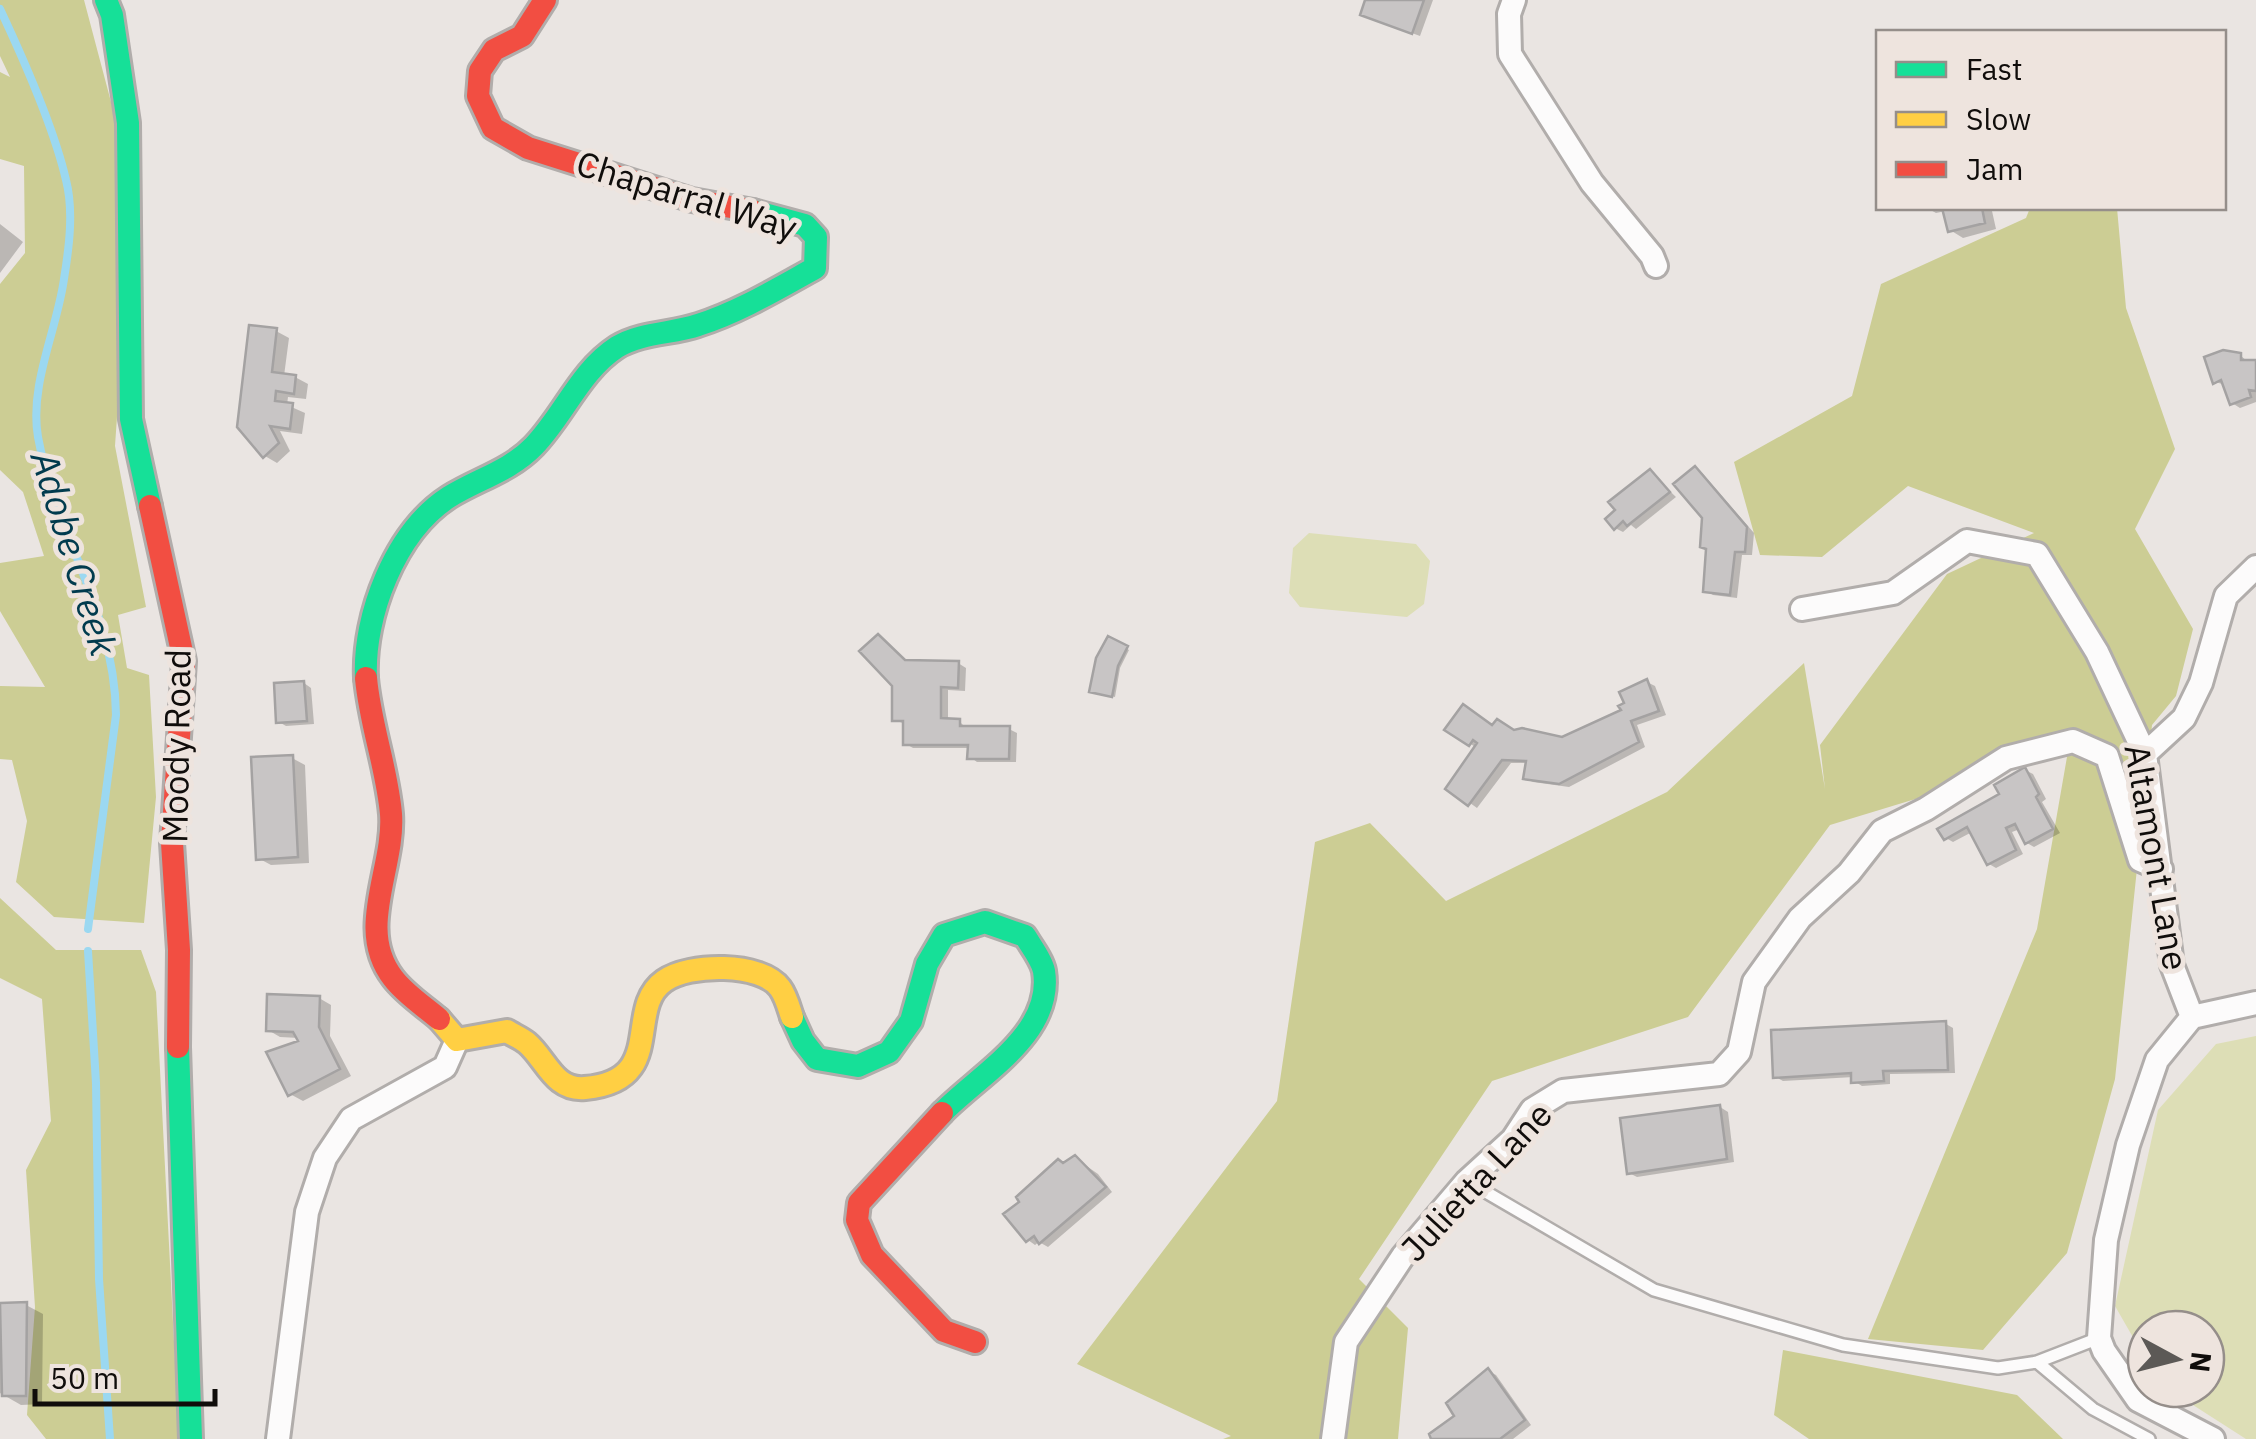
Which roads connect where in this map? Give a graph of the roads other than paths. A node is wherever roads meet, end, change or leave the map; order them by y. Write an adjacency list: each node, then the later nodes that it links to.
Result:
1 (106, 0): 16 (street, Moody Road)
2 (546, 0): 11 (street, Chaparral Way)
3 (1514, 0): 4 (street)
4 (1656, 266)
5 (2256, 567): 7 (street)
6 (1802, 610): 7 (street, Altamont Lane)
7 (2144, 754): 8 (street, Altamont Lane)
8 (2161, 869): 10 (street, Altamont Lane); 12 (street, Julietta Lane)
9 (2256, 1002): 10 (street)
10 (2192, 1017): 13 (street)
11 (457, 1040): 14 (street); 17 (street)
12 (1467, 1181): 15 (lane); 18 (street, Julietta Lane)
13 (2100, 1338): 15 (lane); 20 (street)
14 (976, 1342)
15 (2037, 1362): 19 (lane)
16 (191, 1439)
17 (278, 1439)
18 (1334, 1439)
19 (2149, 1439)
20 (2212, 1439)

